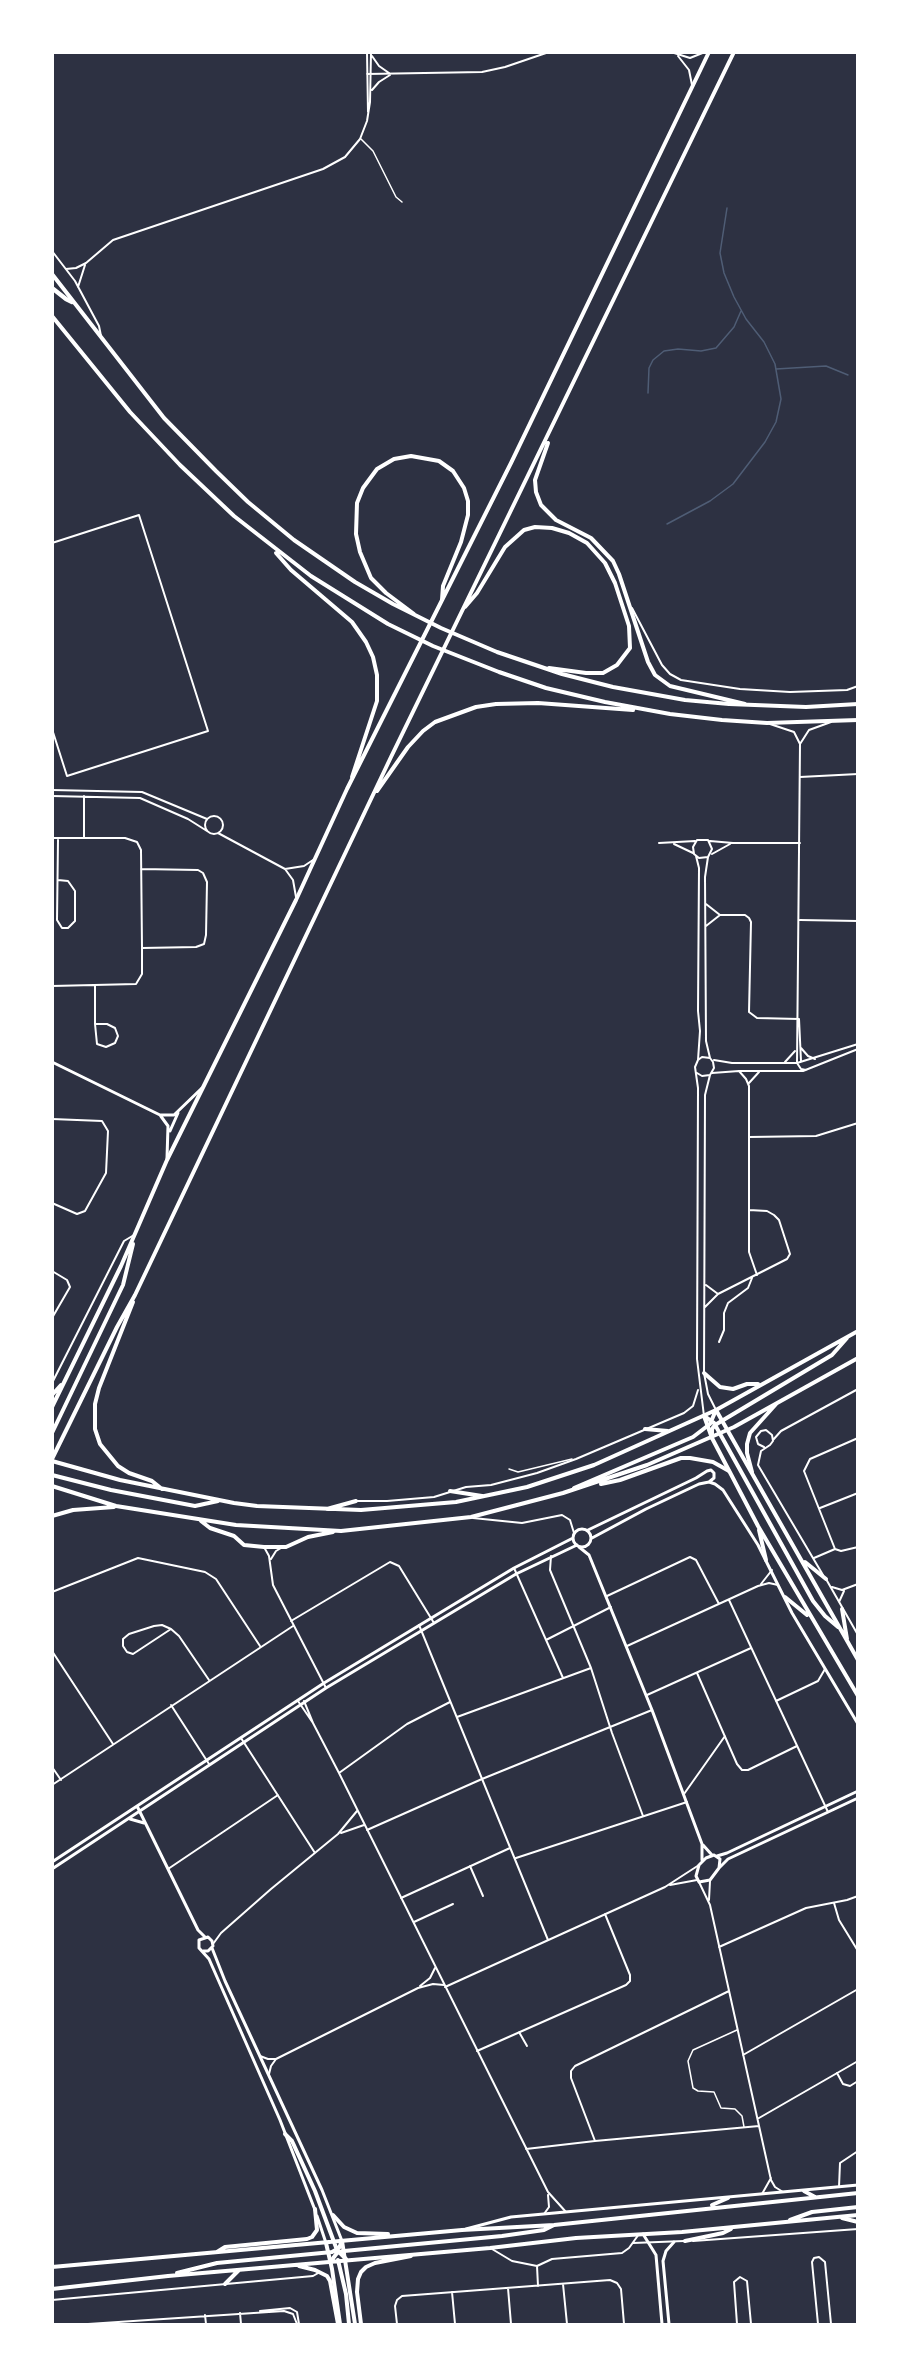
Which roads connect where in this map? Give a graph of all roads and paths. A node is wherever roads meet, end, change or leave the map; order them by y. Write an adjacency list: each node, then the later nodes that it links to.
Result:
1 (549, 52): 8 (street)
2 (671, 52): 6 (street)
3 (707, 52): 6 (street); 9 (main road)
4 (734, 52): 23 (main road)
5 (370, 53): 7 (street); 8 (street)
6 (678, 56): 9 (street)
7 (369, 74): 8 (street); 10 (street); 11 (street)
8 (392, 74): 10 (street)
9 (692, 87): 27 (main road)
10 (371, 93): 11 (street)
11 (368, 112): 12 (street)
12 (360, 139): 13 (lane); 15 (street)
13 (402, 202)
14 (52, 251): 16 (street)
15 (86, 263): 16 (street); 18 (street)
16 (66, 269): 18 (street)
17 (52, 274): 20 (main road)
18 (78, 287): 22 (street)
19 (52, 288): 20 (highway)
20 (72, 302): 22 (main road)
21 (52, 316): 25 (main road)
22 (102, 340): 29 (main road)
23 (556, 421): 26 (main road); 28 (main road)
24 (52, 543): 38 (street)
25 (272, 548): 34 (main road); 42 (main road)
26 (628, 603): 31 (street); 33 (main road)
27 (441, 604): 29 (main road); 42 (main road)
28 (463, 609): 30 (main road); 46 (main road)
29 (416, 616): 30 (main road)
30 (534, 665): 33 (main road)
31 (858, 686)
32 (858, 704): 33 (main road)
33 (748, 705)
34 (640, 709): 37 (main road); 46 (main road)
35 (858, 720): 36 (main road)
36 (831, 722): 37 (main road); 39 (street)
37 (767, 723): 39 (street)
38 (52, 729)
39 (800, 744): 41 (street)
40 (858, 774): 41 (street)
41 (800, 777): 58 (street)
42 (347, 789): 61 (main road)
43 (52, 790): 47 (street)
44 (52, 796): 45 (street)
45 (84, 796): 48 (street); 50 (street)
46 (369, 801): 111 (main road)
47 (207, 819): 48 (street); 49 (street)
48 (207, 831): 49 (street)
49 (218, 833): 62 (street)
50 (84, 837): 52 (street); 63 (street)
51 (52, 838): 52 (street)
52 (57, 838): 64 (street)
53 (697, 840): 54 (street); 56 (street); 59 (street)
54 (708, 840): 57 (street); 60 (street)
55 (659, 843): 56 (street)
56 (671, 843): 59 (street)
57 (733, 843): 58 (street); 60 (street)
58 (800, 843): 68 (street)
59 (695, 855): 60 (street); 82 (street)
60 (709, 856): 66 (street)
61 (315, 860): 62 (street); 65 (main road)
62 (285, 868): 65 (street)
63 (141, 869): 71 (street); 71 (street)
64 (58, 880): 64 (street)
65 (296, 900): 94 (main road)
66 (705, 903): 67 (street); 70 (street)
67 (720, 915): 70 (street); 74 (street)
68 (799, 920): 69 (street); 74 (street)
69 (858, 921)
70 (705, 927): 80 (street)
71 (142, 948): 73 (street)
72 (52, 986): 73 (street)
73 (95, 986): 75 (street)
74 (799, 1019): 77 (street); 78 (street)
75 (95, 1024): 75 (street)
76 (858, 1044): 81 (street)
77 (801, 1047): 81 (street); 84 (street)
78 (797, 1048): 85 (street); 86 (street)
79 (858, 1049): 88 (street)
80 (711, 1059): 82 (street); 85 (street); 93 (street)
81 (815, 1059): 84 (street)
82 (698, 1060): 92 (street)
83 (52, 1062): 97 (street)
84 (801, 1062): 86 (street); 87 (street)
85 (784, 1063): 86 (street)
86 (797, 1063): 87 (street)
87 (799, 1068): 88 (street); 91 (street)
88 (806, 1070): 91 (street)
89 (739, 1071): 90 (street); 93 (street); 95 (street)
90 (759, 1071): 91 (street); 95 (street)
91 (795, 1072)
92 (697, 1073): 93 (street); 122 (street)
93 (711, 1074): 109 (street)
94 (203, 1086): 96 (street); 102 (main road)
95 (748, 1086): 101 (street)
96 (180, 1108): 97 (street); 100 (street)
97 (160, 1115): 100 (street)
98 (52, 1119): 103 (street)
99 (858, 1123): 101 (street)
100 (169, 1133): 102 (street)
101 (749, 1137): 104 (street)
102 (167, 1160): 105 (main road)
103 (52, 1203)
104 (749, 1210): 107 (street); 107 (street)
105 (135, 1234): 119 (main road); 120 (street); 137 (main road)
106 (52, 1271): 113 (street)
107 (757, 1275): 108 (street)
108 (752, 1278): 110 (street); 116 (street)
109 (705, 1284): 110 (street); 112 (street)
110 (718, 1294): 112 (street)
111 (135, 1295): 144 (main road); 152 (main road)
112 (705, 1307): 118 (street)
113 (52, 1318)
114 (858, 1332): 115 (main road)
115 (848, 1336): 121 (main road); 129 (main road)
116 (719, 1342)
117 (858, 1360): 125 (main road)
118 (704, 1373): 121 (main road); 127 (street)
119 (66, 1380): 124 (main road); 126 (main road)
120 (53, 1383)
121 (759, 1384): 127 (main road)
122 (699, 1387): 128 (street); 132 (street)
123 (858, 1389): 135 (street)
124 (52, 1395)
125 (781, 1399): 133 (main road); 147 (main road)
126 (52, 1407)
127 (716, 1410): 128 (main road); 129 (main road); 130 (main road)
128 (704, 1416): 130 (main road); 131 (main road); 134 (main road)
129 (723, 1419): 130 (main road); 133 (main road)
130 (714, 1423): 131 (main road); 138 (main road); 139 (main road)
131 (708, 1426): 139 (main road); 154 (main road)
132 (645, 1429): 134 (main road); 143 (street)
133 (729, 1430): 138 (main road); 147 (main road)
134 (668, 1431): 156 (main road)
135 (781, 1431): 136 (street); 141 (street)
136 (770, 1432): 141 (street); 142 (street)
137 (52, 1433)
138 (720, 1434): 139 (main road); 207 (main road)
139 (712, 1438): 146 (main road); 150 (main road)
140 (858, 1438): 160 (street)
141 (772, 1441): 142 (street)
142 (764, 1447): 179 (street)
143 (576, 1459): 145 (lane); 153 (street)
144 (52, 1460): 152 (main road)
145 (509, 1469)
146 (729, 1472): 150 (main road); 165 (main road)
147 (752, 1472): 181 (main road)
148 (52, 1475): 157 (main road)
149 (709, 1482): 167 (street); 170 (street); 180 (street)
150 (591, 1485): 154 (main road)
151 (52, 1486): 159 (main road)
152 (162, 1489): 157 (main road)
153 (450, 1491): 156 (main road); 158 (street)
154 (563, 1493): 163 (main road)
155 (858, 1493): 160 (street)
156 (486, 1497): 161 (main road)
157 (219, 1500): 161 (main road)
158 (356, 1501): 161 (main road)
159 (116, 1506): 162 (main road); 164 (main road)
160 (820, 1508): 176 (street)
161 (322, 1510)
162 (52, 1516)
163 (471, 1517): 166 (main road); 168 (street)
164 (200, 1521): 166 (main road); 174 (main road)
165 (758, 1526): 180 (main road); 201 (main road)
166 (341, 1530): 175 (main road)
167 (588, 1530): 168 (street); 170 (street)
168 (574, 1533): 169 (street)
169 (573, 1538): 172 (street); 183 (street)
170 (592, 1538): 171 (street)
171 (589, 1544): 172 (street); 177 (street)
172 (578, 1546): 177 (street); 178 (street)
173 (858, 1546): 176 (street)
174 (264, 1547): 175 (main road); 182 (street)
175 (283, 1548): 182 (street)
176 (836, 1549): 179 (street)
177 (589, 1555): 193 (street)
178 (551, 1556): 185 (street); 206 (street)
179 (814, 1558): 186 (street)
180 (766, 1560): 184 (street)
181 (803, 1560): 186 (main road); 207 (main road)
182 (270, 1561): 202 (street)
183 (514, 1568): 185 (street); 200 (street)
184 (772, 1570): 189 (street); 190 (street)
185 (516, 1574): 203 (street); 211 (street)
186 (826, 1579): 187 (street)
187 (829, 1584): 191 (street); 197 (street)
188 (858, 1584): 191 (street)
189 (758, 1586): 190 (street); 195 (street)
190 (779, 1586): 194 (street)
191 (847, 1589): 197 (street)
192 (52, 1592): 213 (street)
193 (607, 1596): 196 (street); 198 (street)
194 (785, 1596): 201 (main road); 219 (street)
195 (729, 1600): 196 (street); 215 (street)
196 (719, 1604): 214 (street)
197 (840, 1604): 199 (street)
198 (611, 1607): 206 (street); 214 (street)
199 (842, 1609): 210 (street); 212 (main road)
200 (431, 1618): 202 (street); 203 (street); 204 (street)
201 (811, 1619): 226 (main road)
202 (291, 1621): 205 (street)
203 (434, 1623): 209 (street)
204 (419, 1625): 209 (street); 223 (street)
205 (293, 1626): 213 (street); 223 (street)
206 (574, 1626): 211 (street); 218 (street)
207 (838, 1627): 212 (main road)
208 (171, 1629): 208 (street); 222 (street)
209 (422, 1631): 224 (street); 228 (street)
210 (858, 1635)
211 (546, 1640): 221 (street)
212 (848, 1642): 217 (main road)
213 (260, 1646): 222 (street)
214 (627, 1646): 225 (street)
215 (751, 1648): 220 (street); 229 (street)
216 (52, 1651): 239 (street)
217 (858, 1660)
218 (591, 1668): 221 (street); 236 (street)
219 (825, 1669): 229 (street); 235 (street)
220 (697, 1673): 225 (street); 237 (street)
221 (563, 1678): 233 (street)
222 (209, 1680): 231 (street)
223 (324, 1683): 224 (street); 227 (street)
224 (326, 1688): 227 (street)
225 (646, 1696): 232 (street)
226 (858, 1696)
227 (304, 1699): 230 (street); 234 (street)
228 (451, 1701): 233 (street); 243 (street)
229 (776, 1701): 240 (street)
230 (299, 1702): 234 (street); 238 (street)
231 (171, 1705): 239 (street); 241 (street)
232 (652, 1710): 236 (street); 248 (street)
233 (457, 1717): 244 (street)
234 (313, 1723): 243 (street)
235 (858, 1724)
236 (610, 1727): 244 (street); 257 (street)
237 (725, 1736): 240 (street); 248 (street)
238 (242, 1740): 241 (street); 249 (street)
239 (113, 1745): 245 (street)
240 (797, 1746): 253 (street)
241 (208, 1762): 252 (street); 255 (street)
242 (52, 1767): 245 (street)
243 (339, 1773): 254 (street)
244 (482, 1779): 261 (street); 264 (street)
245 (61, 1780): 246 (street)
246 (52, 1785)
247 (858, 1791): 253 (street)
248 (684, 1794): 251 (street)
249 (278, 1795): 265 (street); 275 (street)
250 (858, 1798): 256 (street)
251 (687, 1802): 257 (street); 263 (street)
252 (136, 1806): 255 (street); 270 (street)
253 (825, 1806): 256 (street); 267 (street)
254 (357, 1810): 260 (street); 262 (street)
255 (139, 1811): 258 (street); 259 (street)
256 (828, 1812): 273 (street)
257 (643, 1816): 268 (street)
258 (128, 1819): 259 (street); 274 (street)
259 (145, 1823): 275 (street)
260 (364, 1825): 261 (street); 262 (street)
261 (367, 1830): 281 (street)
262 (338, 1834): 265 (street)
263 (702, 1844): 266 (street); 269 (street)
264 (511, 1848): 268 (street); 272 (street)
265 (315, 1853): 288 (street)
266 (712, 1855): 267 (street); 269 (street)
267 (717, 1856): 273 (street)
268 (515, 1859): 291 (street)
269 (702, 1860): 271 (street)
270 (52, 1862)
271 (699, 1865): 277 (street); 278 (street)
272 (470, 1866): 279 (street); 281 (street)
273 (719, 1868): 276 (street)
274 (52, 1869)
275 (167, 1869): 287 (street)
276 (710, 1880): 277 (street); 284 (street)
277 (698, 1881): 278 (street); 284 (street)
278 (665, 1887): 285 (street)
279 (483, 1896)
280 (858, 1896): 282 (street)
281 (401, 1899): 286 (street)
282 (834, 1903): 293 (street); 295 (street)
283 (453, 1904): 286 (street)
284 (710, 1905): 293 (street)
285 (605, 1914): 291 (street); 302 (street)
286 (414, 1922): 296 (street)
287 (198, 1930): 289 (street); 290 (street)
288 (221, 1933): 289 (street); 292 (street)
289 (208, 1938): 290 (street); 292 (street)
290 (199, 1940): 294 (street)
291 (548, 1940): 297 (street)
292 (213, 1946): 294 (street); 306 (street)
293 (719, 1947): 300 (street)
294 (203, 1951): 315 (street)
295 (858, 1951)
296 (435, 1968): 297 (street); 298 (street)
297 (445, 1986): 298 (street); 304 (street)
298 (418, 1988): 307 (street)
299 (858, 1989): 305 (street)
300 (729, 1991): 301 (street); 316 (street)
301 (738, 2030): 305 (street); 314 (lane)
302 (519, 2032): 303 (street); 304 (street)
303 (527, 2046)
304 (477, 2050): 317 (street)
305 (743, 2055): 312 (street)
306 (260, 2056): 307 (street); 310 (street)
307 (276, 2059): 310 (street)
308 (858, 2061): 309 (street)
309 (837, 2073): 311 (street); 312 (street)
310 (269, 2074): 334 (street)
311 (858, 2081)
312 (758, 2119): 313 (street)
313 (759, 2126): 314 (street); 319 (street)
314 (744, 2128): 316 (street)
315 (285, 2133): 331 (street); 347 (main road)
316 (595, 2140): 317 (street)
317 (526, 2149): 323 (street)
318 (858, 2151): 321 (street)
319 (771, 2178): 324 (street); 326 (street)
320 (858, 2185): 321 (street)
321 (839, 2187): 322 (street)
322 (804, 2191): 324 (street); 327 (main road)
323 (548, 2192): 332 (street); 333 (street)
324 (784, 2193): 326 (street)
325 (858, 2193): 327 (main road)
326 (761, 2195): 328 (street)
327 (816, 2197): 329 (main road)
328 (728, 2198): 329 (main road); 332 (street)
329 (707, 2207): 339 (main road)
330 (858, 2207): 337 (main road)
331 (315, 2209): 349 (street); 356 (main road)
332 (566, 2212): 333 (street)
333 (544, 2214): 342 (street)
334 (333, 2215): 343 (main road); 345 (street)
335 (858, 2215): 336 (main road)
336 (839, 2217): 337 (main road); 338 (main road)
337 (787, 2222): 340 (main road)
338 (858, 2222)
339 (554, 2225): 342 (main road); 353 (main road)
340 (735, 2227): 344 (main road); 346 (main road)
341 (858, 2229): 346 (street)
342 (462, 2230): 343 (main road)
343 (419, 2234): 345 (main road)
344 (642, 2234): 350 (street); 351 (street); 352 (main road)
345 (342, 2241): 347 (main road); 353 (main road); 354 (main road)
346 (685, 2241): 348 (street)
347 (334, 2242): 349 (main road); 354 (main road)
348 (674, 2242): 351 (street); 370 (street)
349 (326, 2243): 354 (main road); 356 (main road); 357 (main road)
350 (633, 2243): 351 (street); 362 (street)
351 (649, 2243): 369 (street)
352 (490, 2248): 355 (main road); 362 (street)
353 (344, 2251): 354 (main road); 358 (main road)
354 (337, 2252): 357 (main road); 358 (main road); 359 (main road); 360 (main road)
355 (435, 2252): 358 (main road); 385 (main road)
356 (216, 2253): 363 (main road)
357 (328, 2253): 360 (main road); 366 (main road)
358 (346, 2260): 359 (main road); 384 (main road)
359 (339, 2261): 360 (main road); 383 (main road)
360 (331, 2262): 361 (main road); 382 (main road)
361 (295, 2265): 364 (main road); 365 (main road)
362 (537, 2266): 371 (street)
363 (52, 2267)
364 (240, 2270): 366 (main road); 367 (main road)
365 (320, 2272): 367 (street); 382 (main road)
366 (168, 2276): 373 (main road)
367 (225, 2284): 375 (street)
368 (563, 2284): 371 (street); 389 (street); 390 (street)
369 (659, 2285): 370 (street); 391 (street)
370 (665, 2285): 392 (street)
371 (538, 2286): 372 (street)
372 (508, 2288): 374 (street); 388 (street)
373 (52, 2289)
374 (452, 2292): 386 (street); 387 (street)
375 (52, 2300)
376 (240, 2313): 377 (street); 380 (street); 381 (street)
377 (205, 2315): 378 (street); 379 (street)
378 (88, 2325)
379 (206, 2325)
380 (241, 2325)
381 (298, 2325)
382 (339, 2325)
383 (349, 2325)
384 (355, 2325)
385 (361, 2325)
386 (397, 2325)
387 (455, 2325)
388 (511, 2325)
389 (567, 2325)
390 (624, 2325)
391 (662, 2325)
392 (669, 2325)
393 (737, 2325): 394 (street)
394 (751, 2325)
395 (818, 2325): 396 (street)
396 (831, 2325)

